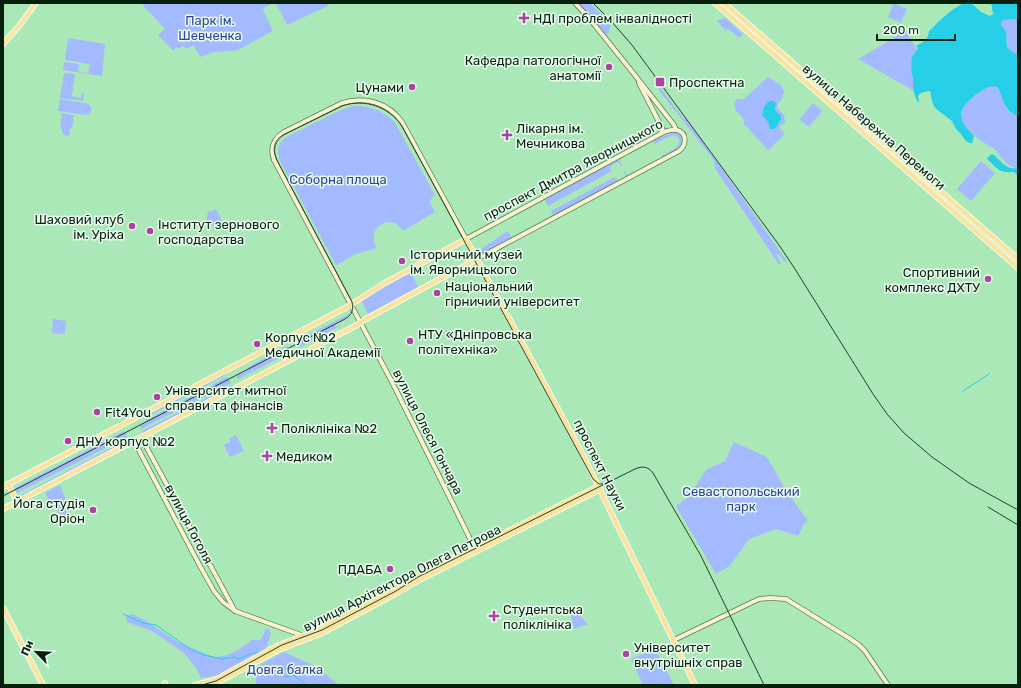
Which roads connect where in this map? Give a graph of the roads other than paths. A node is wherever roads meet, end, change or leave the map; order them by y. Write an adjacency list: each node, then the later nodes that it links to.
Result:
1 (36, 3): 6 (main road)
2 (575, 3): 8 (main road)
3 (715, 3): 7 (main road, вулиця Набережна Перемоги)
4 (724, 3): 5 (main road, вулиця Набережна Перемоги)
5 (766, 40): 7 (main road); 9 (main road, вулиця Набережна Перемоги)
6 (3, 44)
7 (762, 44): 10 (main road, вулиця Набережна Перемоги)
8 (634, 74): 11 (main road); 12 (main road)
9 (832, 97): 10 (main road); 13 (main road, вулиця Набережна Перемоги)
10 (828, 102): 14 (main road, вулиця Набережна Перемоги)
11 (676, 130): 12 (main road, проспект Дмитра Яворницького); 17 (main road, проспект Дмитра Яворницького)
12 (660, 135): 15 (main road, проспект Дмитра Яворницького)
13 (880, 139): 14 (main road); 16 (main road, вулиця Набережна Перемоги)
14 (876, 144): 19 (main road, вулиця Набережна Перемоги)
15 (466, 239): 17 (main road); 21 (main road, проспект Дмитра Яворницького); 21 (main road)
16 (1013, 255): 18 (main road, вулиця Набережна Перемоги); 19 (main road)
17 (477, 259): 22 (main road, проспект Дмитра Яворницького); 26 (main road, проспект Науки)
18 (1018, 259)
19 (1009, 260): 20 (main road, вулиця Набережна Перемоги)
20 (1018, 268)
21 (351, 304): 22 (main road, вулиця Олеся Гончара); 25 (main road, проспект Дмитра Яворницького)
22 (360, 322): 23 (main road, проспект Дмитра Яворницького); 29 (main road, вулиця Олеся Гончара)
23 (141, 437): 24 (main road, проспект Дмитра Яворницького); 31 (main road, вулиця Гоголя)
24 (134, 441): 27 (main road, проспект Дмитра Яворницького); 31 (main road, вулиця Гоголя)
25 (5, 485): 27 (main road)
26 (600, 488): 29 (main road, вулиця Архітектора Олега Петрова); 34 (main road, проспект Науки)
27 (17, 502): 28 (main road, проспект Дмитра Яворницького)
28 (3, 509)
29 (475, 550): 33 (main road, вулиця Архітектора Олега Петрова); 36 (main road, вулиця Архітектора Олега Петрова)
30 (3, 608): 38 (main road)
31 (235, 611): 32 (main road, вулиця Гоголя)
32 (289, 630): 33 (main road, вулиця Гоголя); 35 (main road)
33 (304, 636): 35 (main road, вулиця Архітектора Олега Петрова)
34 (674, 640): 40 (main road, проспект Науки); 41 (main road)
35 (289, 641): 36 (main road, вулиця Архітектора Олега Петрова)
36 (267, 654): 37 (main road, вулиця Архітектора Олега Петрова)
37 (213, 683): 39 (main road, вулиця Архітектора Олега Петрова)
38 (43, 685)
39 (195, 685)
40 (696, 685)
41 (888, 685)

